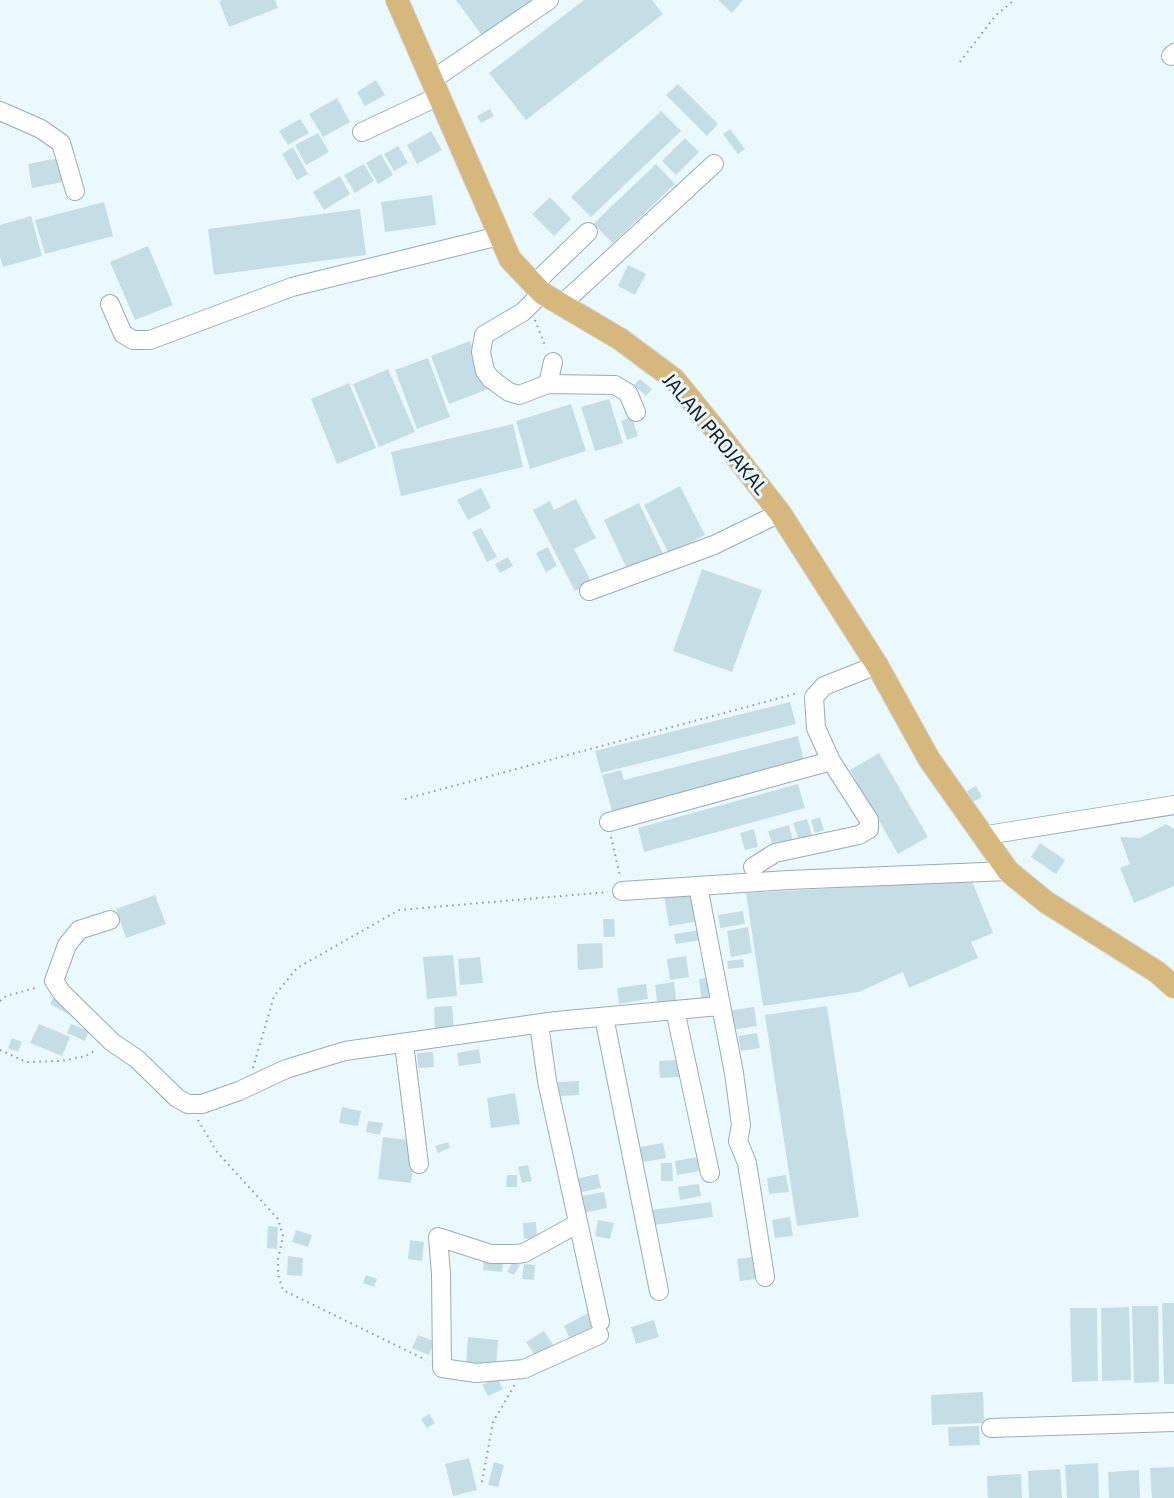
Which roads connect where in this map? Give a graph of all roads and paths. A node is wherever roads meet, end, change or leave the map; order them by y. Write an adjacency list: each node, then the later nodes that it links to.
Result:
1 (397, 0): 6 (main road, JALAN PROJAKAL)
2 (549, 0): 6 (street)
3 (1018, 0): 4 (path)
4 (1012, 1): 5 (path)
5 (960, 62)
6 (435, 88): 8 (street); 12 (main road, JALAN PROJAKAL)
7 (0, 111): 10 (street)
8 (362, 132)
9 (714, 164): 13 (street)
10 (75, 191)
11 (588, 232): 13 (street)
12 (499, 236): 13 (main road, JALAN PROJAKAL); 14 (street)
13 (541, 297): 15 (path); 16 (street); 18 (main road, JALAN PROJAKAL)
14 (110, 304)
15 (553, 362): 16 (street)
16 (548, 384): 17 (street)
17 (636, 412)
18 (780, 513): 19 (street); 20 (main road, JALAN PROJAKAL)
19 (589, 591)
20 (877, 665): 21 (street); 26 (main road, JALAN PROJAKAL)
21 (824, 686): 22 (street); 23 (path)
22 (831, 761): 25 (street); 27 (street)
23 (405, 799)
24 (1174, 805): 26 (street)
25 (609, 822): 30 (path)
26 (981, 836): 28 (main road, JALAN PROJAKAL)
27 (753, 867)
28 (1008, 871): 29 (street); 33 (main road, JALAN PROJAKAL)
29 (698, 886): 30 (street); 35 (street)
30 (622, 891): 42 (path)
31 (110, 920): 32 (street)
32 (54, 981): 34 (path); 39 (street)
33 (1174, 987)
34 (0, 1001)
35 (719, 1006): 36 (street); 47 (street)
36 (675, 1010): 37 (street); 45 (street)
37 (604, 1017): 38 (street); 48 (street)
38 (539, 1024): 40 (street); 46 (street)
39 (112, 1042): 41 (path); 43 (street)
40 (404, 1044): 42 (street); 44 (street)
41 (0, 1050)
42 (247, 1088): 43 (street)
43 (188, 1104): 49 (path)
44 (419, 1164)
45 (710, 1173)
46 (577, 1224): 49 (street); 50 (street)
47 (765, 1276)
48 (659, 1291)
49 (442, 1368): 50 (street)
50 (524, 1369): 53 (path)
51 (1174, 1422): 52 (street)
52 (991, 1428)
53 (482, 1482)

